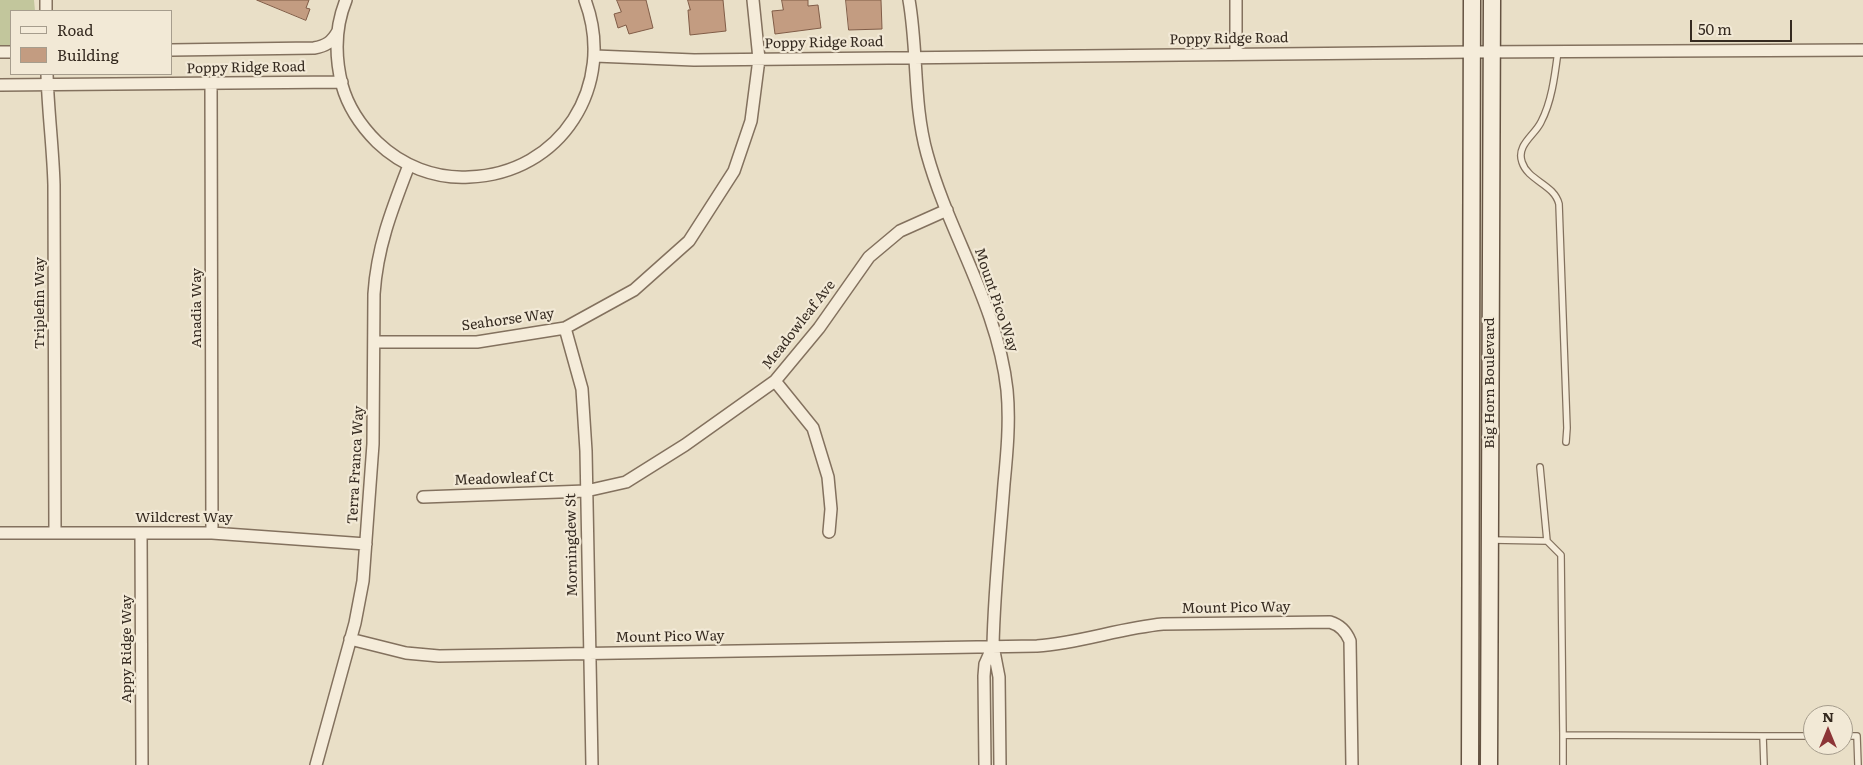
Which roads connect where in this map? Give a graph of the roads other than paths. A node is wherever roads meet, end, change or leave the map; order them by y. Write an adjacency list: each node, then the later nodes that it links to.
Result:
1 (346, 0): 8 (street)
2 (585, 0): 15 (street)
3 (753, 0): 17 (street, Seahorse Way)
4 (909, 0): 16 (street, Mount Pico Way)
5 (1236, 0): 14 (street)
6 (1472, 0): 12 (main road, Big Horn Boulevard)
7 (1492, 0): 13 (main road, Big Horn Boulevard)
8 (338, 31): 9 (street, Poppy Ridge Road); 19 (street)
9 (172, 50)
10 (1863, 50): 11 (street, Poppy Ridge Road)
11 (1558, 51): 13 (street, Poppy Ridge Road); 27 (lane)
12 (1472, 52): 13 (street, Poppy Ridge Road); 14 (street, Poppy Ridge Road); 52 (main road, Big Horn Boulevard)
13 (1492, 52): 36 (main road, Big Horn Boulevard)
14 (1236, 54): 16 (street, Poppy Ridge Road)
15 (595, 56): 17 (street, Poppy Ridge Road); 22 (street)
16 (916, 58): 17 (street, Poppy Ridge Road); 23 (street, Mount Pico Way)
17 (760, 59): 24 (street, Seahorse Way)
18 (47, 79): 20 (street, Poppy Ridge Road); 21 (street, Poppy Ridge Road); 33 (street, Triplefin Way)
19 (342, 82): 20 (street, Poppy Ridge Road); 22 (street)
20 (211, 83): 35 (street, Anadia Way)
21 (0, 86)
22 (409, 165): 25 (street, Terra Franca Way)
23 (947, 210): 26 (street, Meadowleaf Ave); 40 (street, Mount Pico Way)
24 (565, 328): 25 (street, Seahorse Way); 29 (street, Morningdew St)
25 (374, 342): 38 (street, Terra Franca Way)
26 (775, 381): 29 (street, Meadowleaf Ave); 31 (street)
27 (1566, 442)
28 (1540, 467): 37 (lane)
29 (586, 491): 30 (street, Meadowleaf Ct); 41 (street, Morningdew St)
30 (423, 497)
31 (829, 532)
32 (0, 533): 33 (street, Wildcrest Way)
33 (56, 533): 34 (street, Wildcrest Way)
34 (141, 533): 35 (street, Wildcrest Way); 46 (street, Appy Ridge Way)
35 (212, 533): 38 (street, Wildcrest Way)
36 (1490, 540): 37 (lane); 53 (main road, Big Horn Boulevard)
37 (1547, 541): 42 (lane)
38 (366, 544): 39 (street, Terra Franca Way)
39 (350, 639): 41 (street, Mount Pico Way); 47 (street, Terra Franca Way)
40 (992, 646): 41 (street, Mount Pico Way); 49 (street, Mount Pico Way); 50 (street, Mount Pico Way); 51 (street, Mount Pico Way)
41 (590, 653): 48 (street, Morningdew St)
42 (1564, 735): 43 (lane); 54 (lane)
43 (1764, 736): 44 (lane); 55 (lane)
44 (1803, 736)
45 (1853, 736): 56 (lane)
46 (142, 765)
47 (316, 765)
48 (592, 765)
49 (985, 765)
50 (1000, 765)
51 (1352, 765)
52 (1470, 765)
53 (1489, 765)
54 (1563, 765)
55 (1764, 765)
56 (1858, 765)

